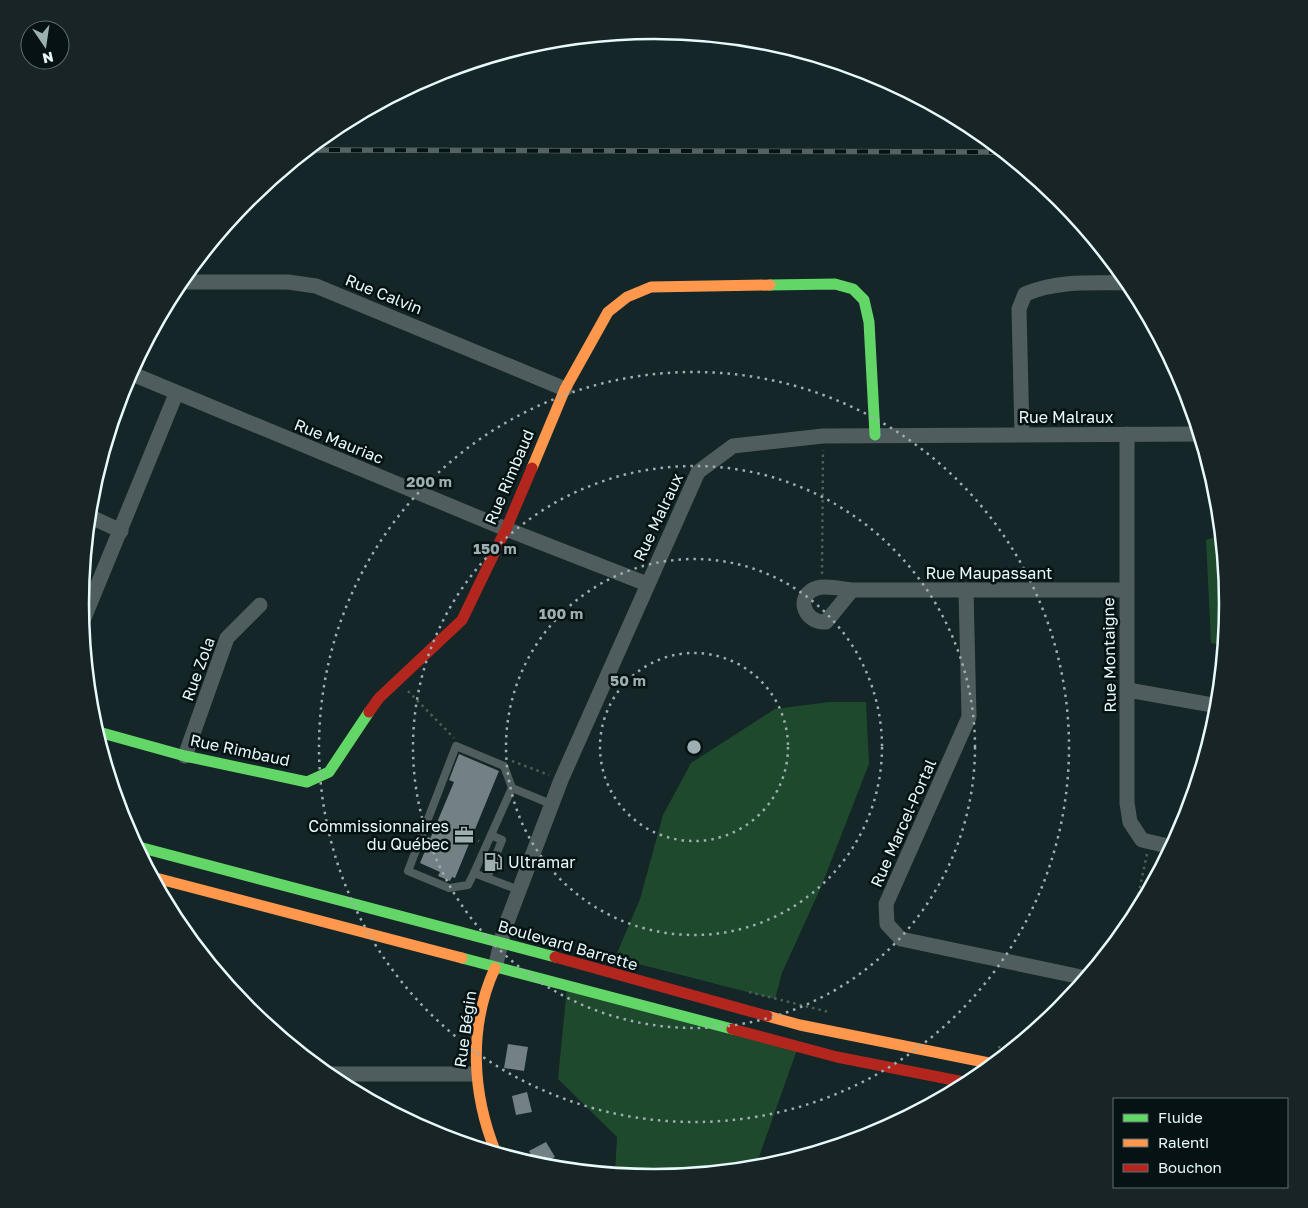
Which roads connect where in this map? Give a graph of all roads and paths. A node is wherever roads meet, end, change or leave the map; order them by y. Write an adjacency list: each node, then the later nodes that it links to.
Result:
1 (190, 282): 4 (street, Rue Calvin)
2 (1119, 283): 7 (street)
3 (137, 376): 5 (street, Rue Mauriac)
4 (565, 389): 6 (main road, Rue Rimbaud); 12 (main road, Rue Rimbaud)
5 (176, 394): 12 (street, Rue Mauriac); 13 (street)
6 (874, 434): 7 (street, Rue Malraux); 10 (street, Rue Malraux)
7 (1022, 434): 8 (street, Rue Malraux)
8 (1127, 434): 9 (street, Rue Malraux); 18 (street, Rue Montaigne)
9 (1193, 434)
10 (823, 436): 14 (street, Rue Malraux); 15 (path)
11 (96, 519): 13 (street)
12 (506, 529): 14 (street, Rue Mauriac); 21 (main road, Rue Rimbaud)
13 (121, 530): 20 (street)
14 (647, 584): 28 (street, Rue Malraux)
15 (822, 588): 16 (street, Rue Maupassant); 16 (street)
16 (852, 590): 17 (street, Rue Maupassant)
17 (966, 590): 18 (street, Rue Maupassant); 42 (street, Rue Marcel-Portal)
18 (1126, 590): 22 (street, Rue Montaigne)
19 (260, 605): 26 (street, Rue Zola)
20 (89, 606)
21 (399, 681): 25 (path); 26 (main road, Rue Rimbaud)
22 (1128, 690): 23 (street); 32 (street, Rue Montaigne)
23 (1210, 705)
24 (104, 733): 26 (main road, Rue Rimbaud)
25 (455, 739)
26 (185, 756)
27 (508, 759): 28 (path)
28 (561, 780): 30 (street, Rue Malraux)
29 (512, 788): 30 (lane); 31 (lane); 35 (lane)
30 (551, 804): 38 (street, Rue Malraux)
31 (491, 835): 35 (lane); 36 (lane)
32 (1149, 842): 33 (street); 39 (path)
33 (1165, 845)
34 (145, 848): 40 (main road, Boulevard Barrette)
35 (474, 873): 36 (lane)
36 (487, 878): 38 (lane)
37 (161, 880): 41 (main road)
38 (519, 890): 40 (street, Rue Malraux)
39 (1138, 897)
40 (500, 942): 41 (street, Rue Malraux); 43 (main road, Boulevard Barrette)
41 (495, 968): 44 (main road, Rue Bégin); 46 (main road)
42 (1079, 977)
43 (984, 1062)
44 (474, 1074): 45 (street); 47 (main road, Rue Bégin)
45 (341, 1075)
46 (958, 1081)
47 (493, 1145)

